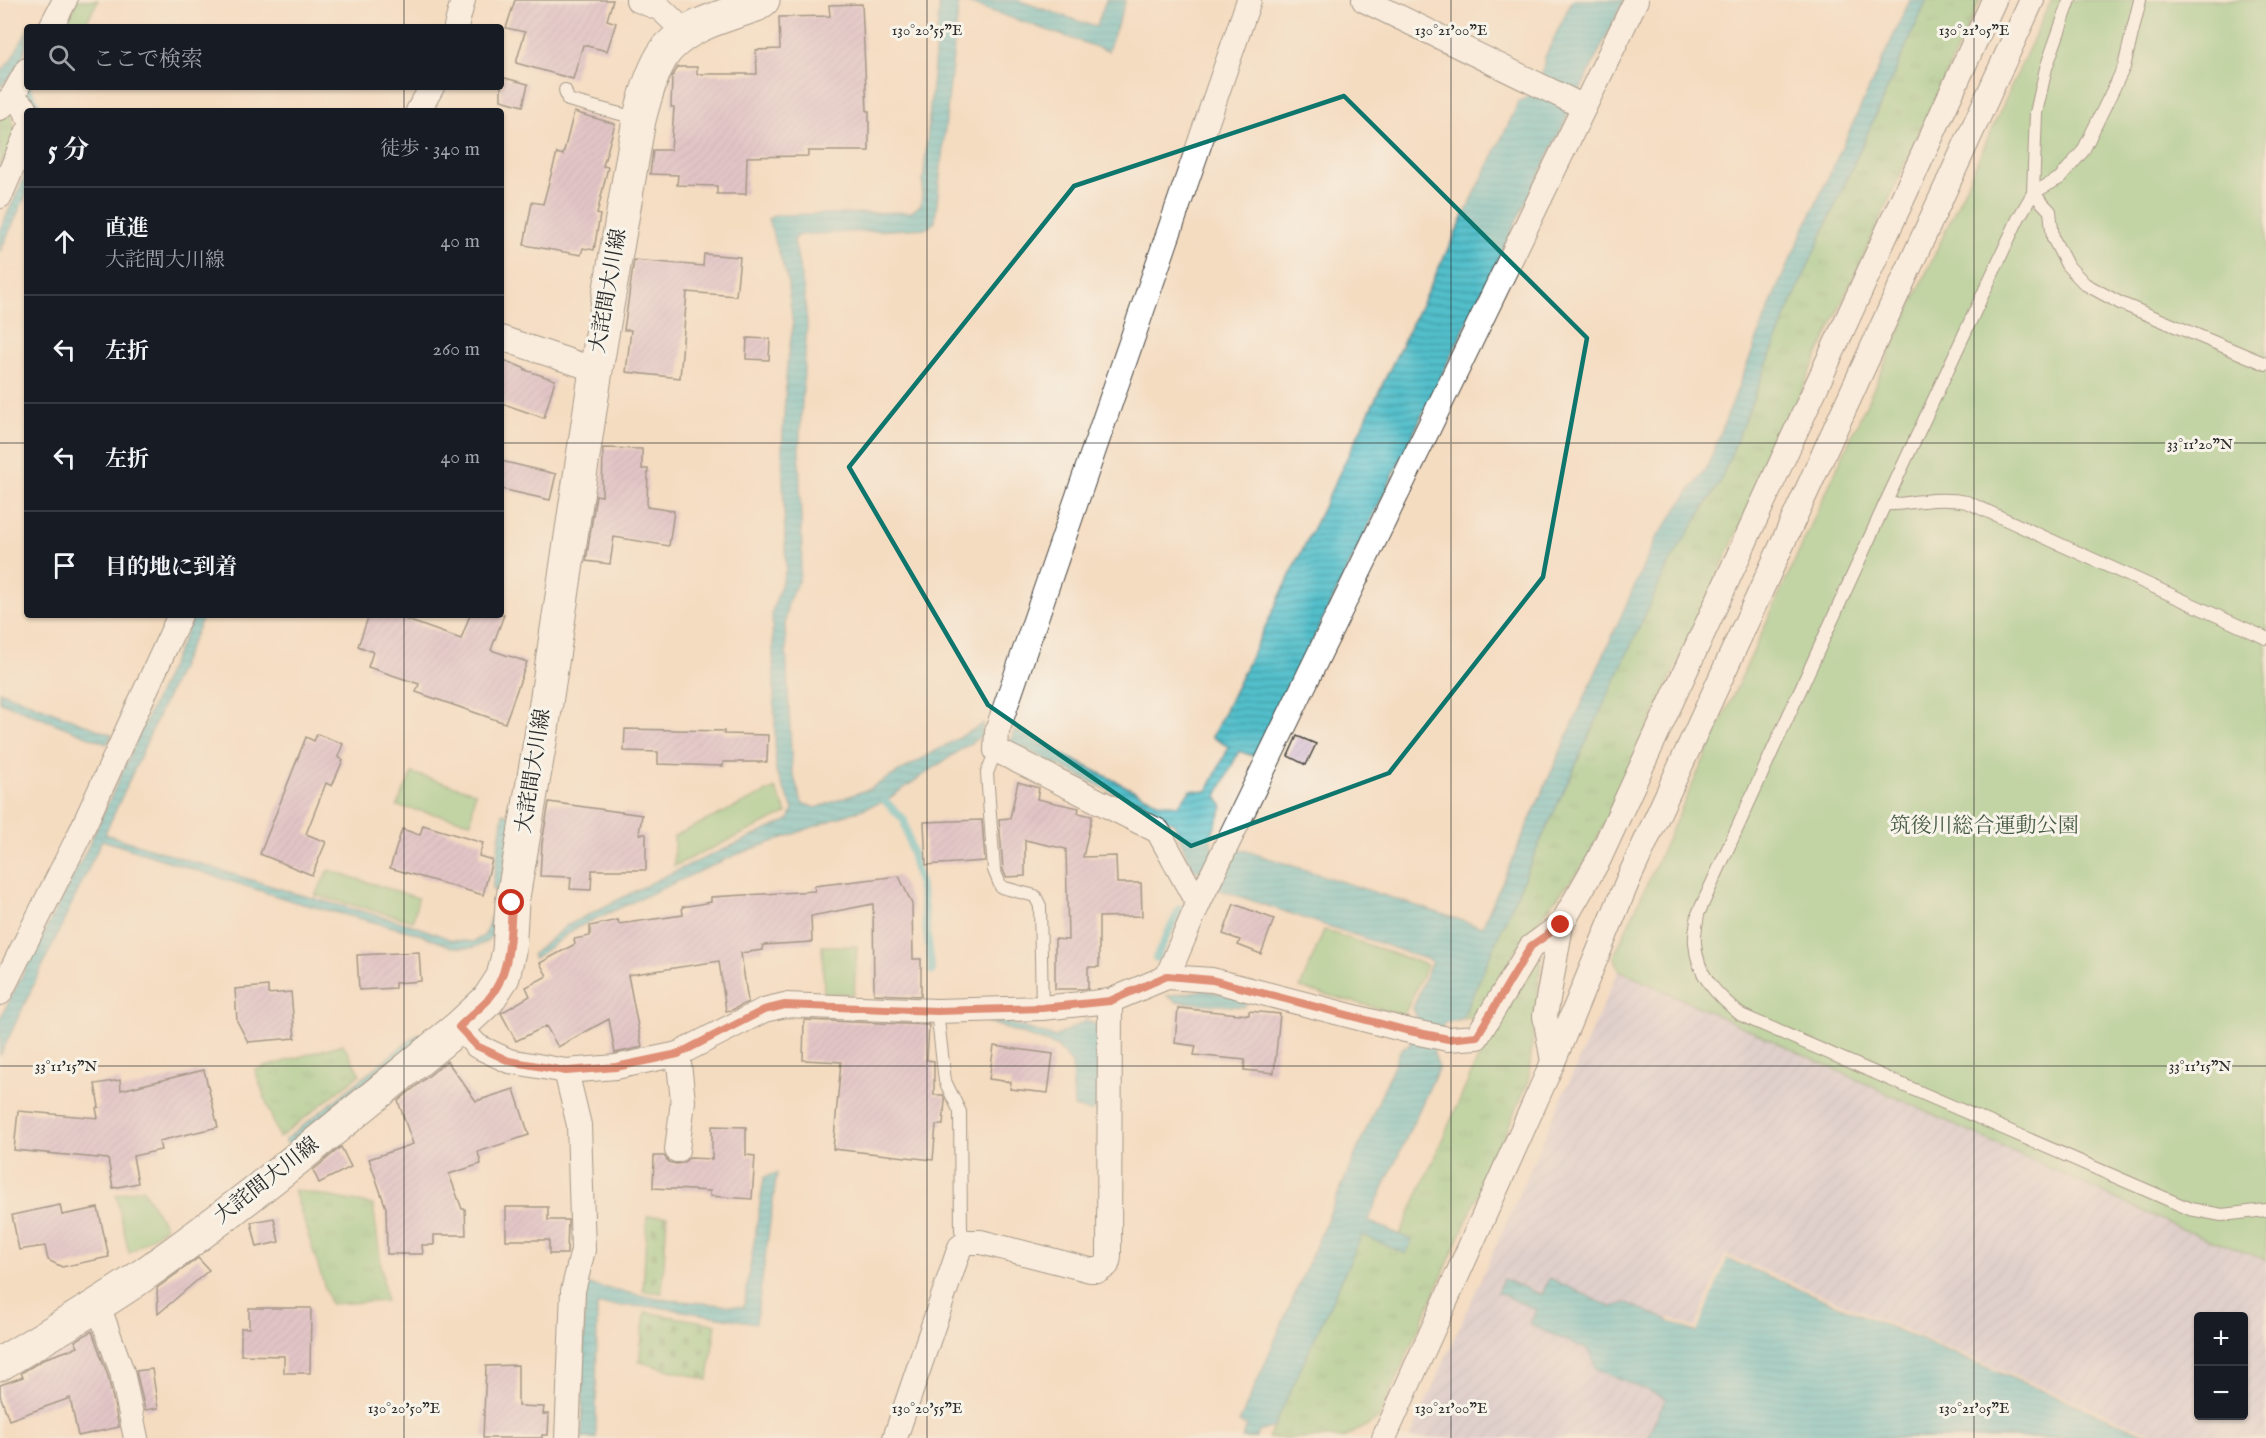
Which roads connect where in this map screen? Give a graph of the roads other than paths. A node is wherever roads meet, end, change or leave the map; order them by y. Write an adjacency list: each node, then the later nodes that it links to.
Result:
1 (66, 0): 12 (street)
2 (463, 0): 13 (street)
3 (638, 0): 14 (street)
4 (763, 0): 14 (main road, 大詫間大川線)
5 (1249, 0): 31 (street)
6 (1364, 0): 19 (street)
7 (1636, 0): 19 (street)
8 (1994, 0): 33 (street)
9 (2032, 0): 41 (street)
10 (2070, 0): 23 (lane)
11 (2140, 0): 23 (lane)
12 (53, 24)
13 (457, 24)
14 (687, 34): 21 (main road, 大詫間大川線)
15 (24, 78): 18 (street)
16 (430, 90): 20 (street)
17 (565, 90): 21 (lane)
18 (13, 107)
19 (1584, 107): 32 (street)
20 (420, 108)
21 (639, 120): 27 (main road, 大詫間大川線)
22 (24, 140): 24 (street)
23 (2033, 193): 26 (lane); 28 (lane)
24 (0, 196)
25 (504, 339): 27 (street)
26 (2266, 364)
27 (596, 370): 39 (main road, 大詫間大川線)
28 (1885, 504): 30 (lane); 44 (lane)
29 (179, 618): 35 (street)
30 (2266, 638)
31 (996, 750): 32 (street); 37 (lane)
32 (1202, 896): 34 (street)
33 (1561, 925): 34 (street); 41 (street)
34 (1167, 976): 36 (street)
35 (0, 993)
36 (1110, 1001): 37 (street); 45 (street)
37 (1042, 1008): 38 (street)
38 (937, 1011): 40 (street); 45 (lane)
39 (459, 1027): 42 (street); 46 (main road, 大詫間大川線)
40 (678, 1054): 42 (street); 43 (street)
41 (1553, 1062): 51 (street)
42 (566, 1071): 49 (street)
43 (677, 1150)
44 (2266, 1210)
45 (967, 1242): 50 (street)
46 (98, 1305): 47 (main road, 大詫間大川線); 48 (street)
47 (0, 1364)
48 (136, 1438)
49 (567, 1438)
50 (895, 1438)
51 (1384, 1438)

